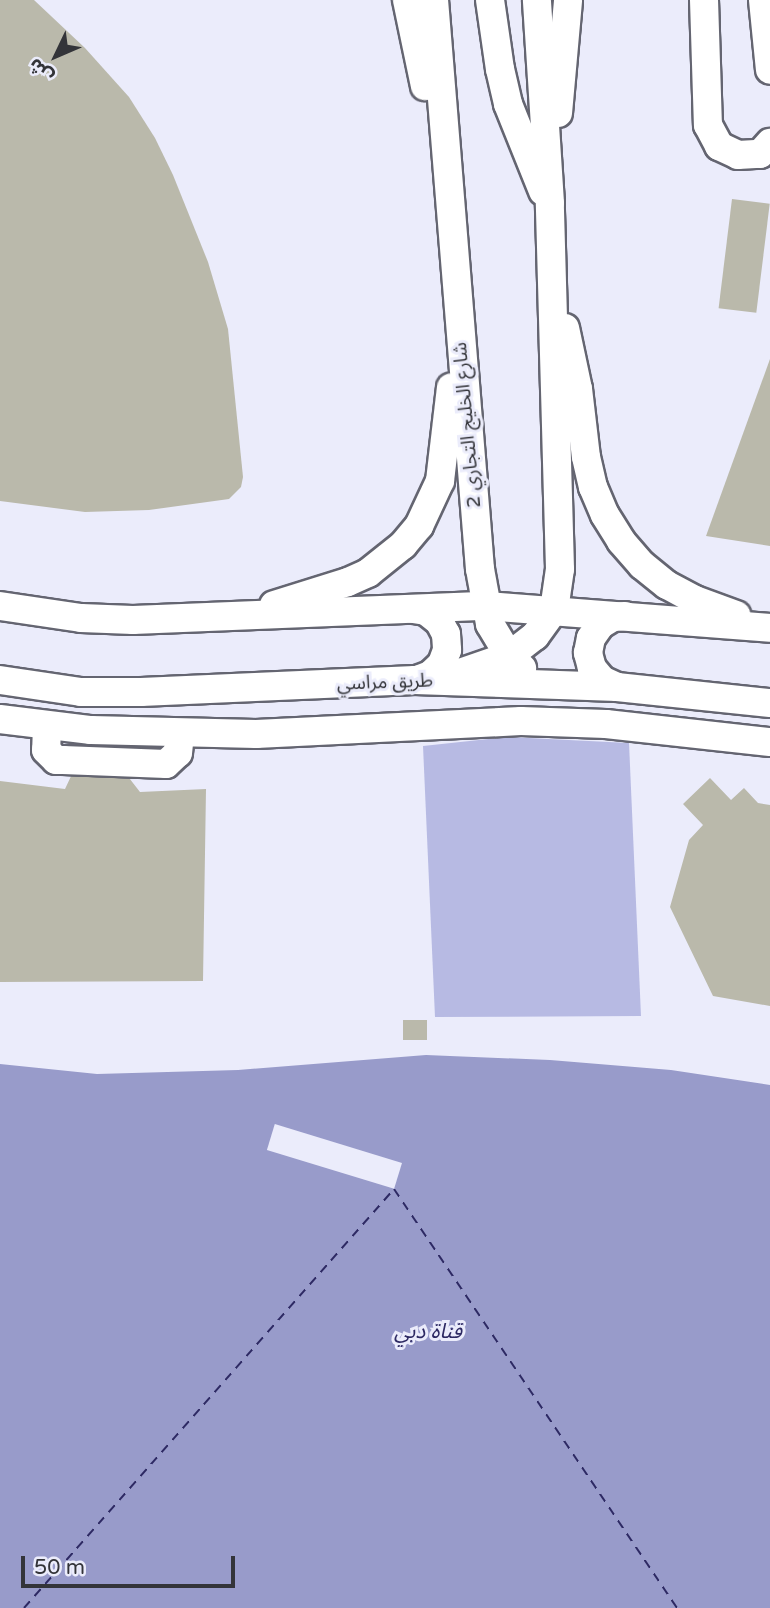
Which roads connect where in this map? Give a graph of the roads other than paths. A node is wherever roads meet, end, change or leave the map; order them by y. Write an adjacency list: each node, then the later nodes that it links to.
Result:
1 (407, 0): 10 (street)
2 (434, 0): 10 (street)
3 (491, 0): 11 (street)
4 (537, 0): 11 (street)
5 (568, 0): 11 (street)
6 (704, 0): 9 (street)
7 (763, 0): 8 (street)
8 (770, 70)
9 (770, 143)
10 (447, 187): 13 (street, شارع الخليج التجاري 2)
11 (550, 203): 12 (street)
12 (551, 281): 17 (street); 20 (street)
13 (458, 319): 15 (street, شارع الخليج التجاري 2); 18 (street)
14 (0, 606): 18 (street)
15 (486, 607): 16 (street); 17 (street); 21 (street, شارع الخليج التجاري 2)
16 (413, 609): 18 (street); 23 (street)
17 (554, 610): 19 (street); 21 (street)
18 (239, 616)
19 (629, 616): 20 (street); 25 (street)
20 (769, 627)
21 (509, 656): 23 (street); 24 (street, شارع الخليج التجاري 2)
22 (0, 680): 23 (street, طريق مراسي)
23 (415, 680): 24 (street, طريق مراسي)
24 (555, 686): 25 (street, طريق مراسي)
25 (617, 687): 26 (street, طريق مراسي)
26 (735, 699): 27 (street, طريق مراسي); 29 (street)
27 (770, 703)
28 (0, 719): 29 (street)
29 (732, 737): 30 (street)
30 (770, 741)

